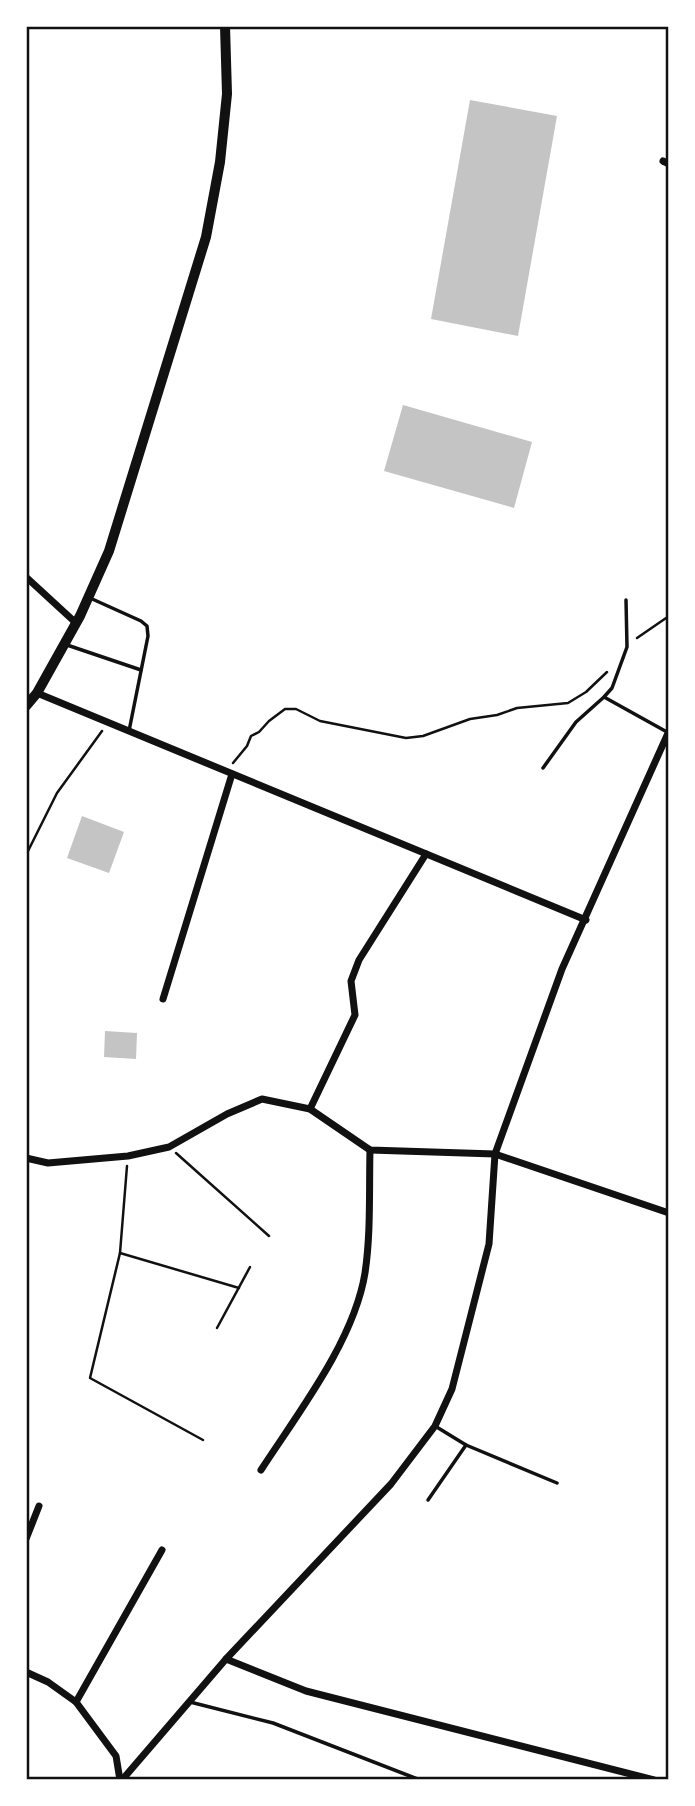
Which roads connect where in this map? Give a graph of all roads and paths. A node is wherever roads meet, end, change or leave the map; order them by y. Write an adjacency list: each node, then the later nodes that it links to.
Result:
1 (225, 26): 3 (main road)
2 (26, 577): 6 (street)
3 (88, 597): 6 (main road); 10 (lane)
4 (626, 600): 8 (lane)
5 (669, 616): 8 (path)
6 (76, 623): 7 (main road)
7 (64, 645): 10 (lane); 11 (main road)
8 (627, 647): 12 (lane)
9 (613, 664): 18 (path)
10 (141, 670): 15 (lane)
11 (37, 693): 13 (main road); 14 (street)
12 (604, 697): 16 (lane); 17 (lane)
13 (26, 706)
14 (108, 722): 15 (street); 20 (path)
15 (129, 731): 18 (street)
16 (668, 732): 21 (street)
17 (543, 768)
18 (230, 773): 19 (street); 22 (street)
19 (426, 854): 21 (street); 23 (street)
20 (26, 855)
21 (586, 920): 26 (street)
22 (163, 999)
23 (310, 1109): 24 (street); 25 (street)
24 (169, 1147): 27 (street); 30 (path)
25 (370, 1150): 26 (street); 38 (street)
26 (495, 1154): 29 (street); 35 (street)
27 (128, 1156): 28 (street); 31 (path)
28 (26, 1158)
29 (669, 1213)
30 (269, 1236)
31 (120, 1252): 33 (path); 36 (path)
32 (250, 1267): 33 (path)
33 (239, 1288): 34 (path)
34 (217, 1328)
35 (435, 1426): 37 (lane); 44 (street)
36 (203, 1440)
37 (466, 1446): 39 (lane); 40 (lane)
38 (261, 1471)
39 (557, 1483)
40 (428, 1500)
41 (39, 1506): 42 (street)
42 (26, 1539)
43 (162, 1550): 46 (street)
44 (226, 1659): 47 (street); 50 (street)
45 (26, 1672): 46 (street)
46 (76, 1702): 48 (street)
47 (188, 1702): 48 (street); 49 (lane)
48 (121, 1780)
49 (420, 1780)
50 (654, 1780)

